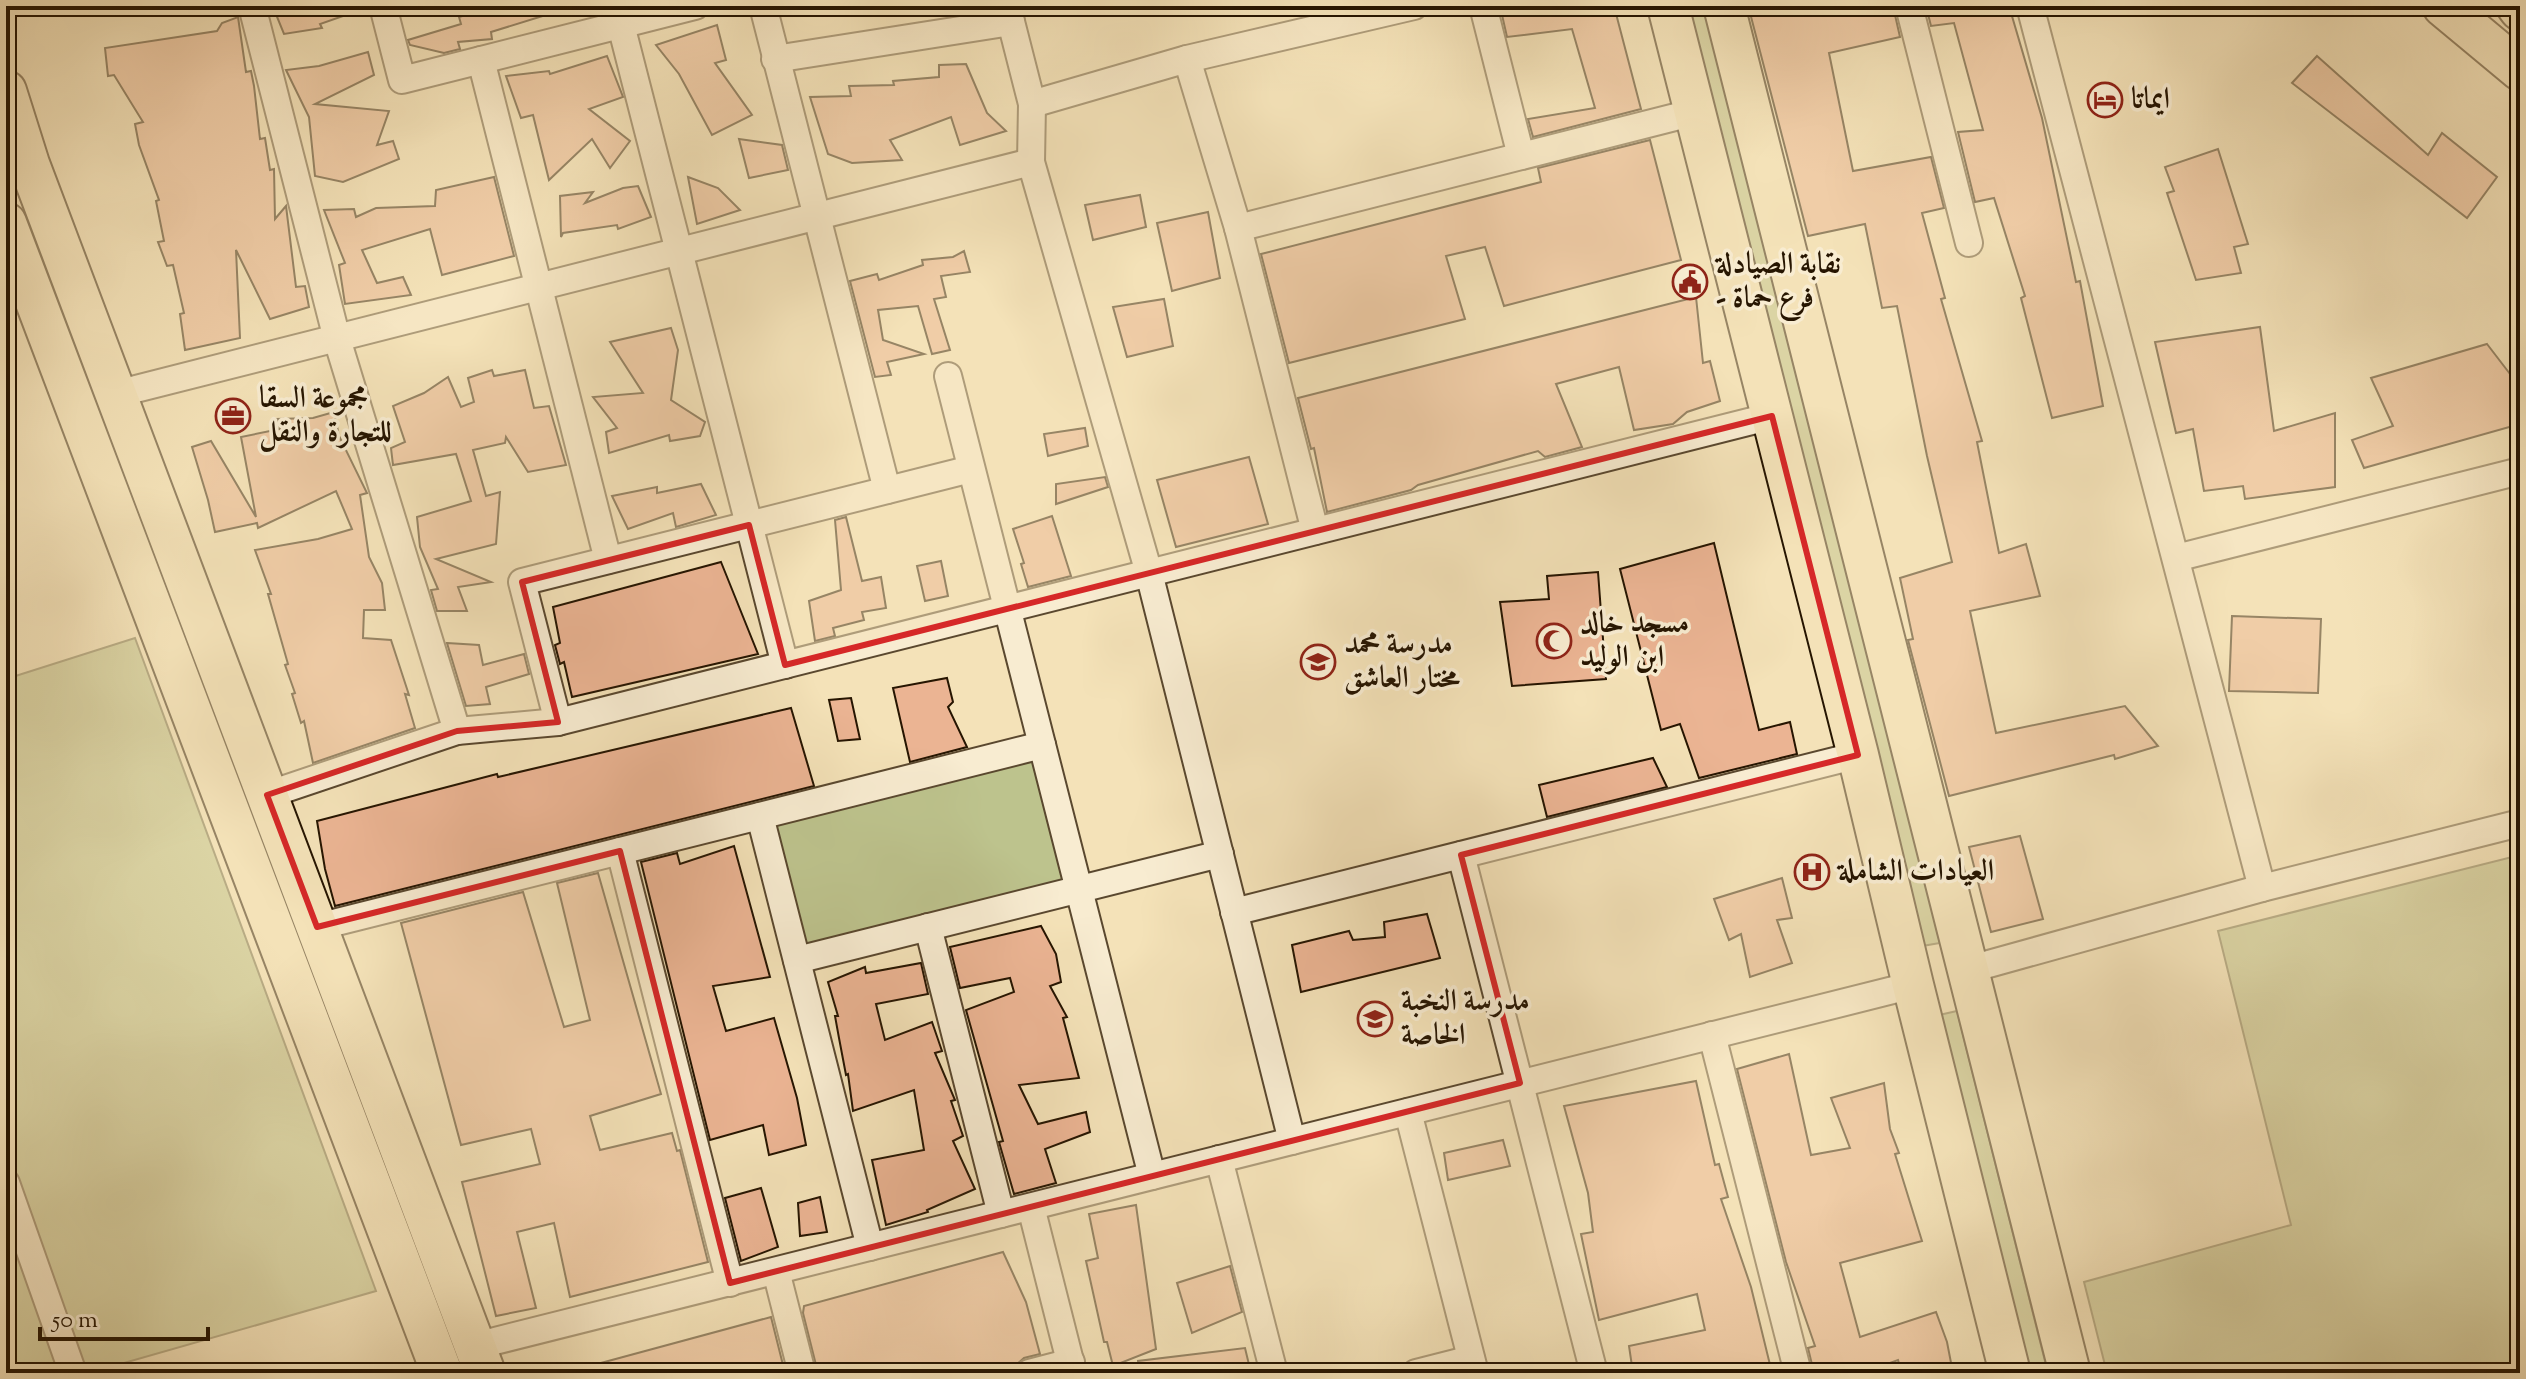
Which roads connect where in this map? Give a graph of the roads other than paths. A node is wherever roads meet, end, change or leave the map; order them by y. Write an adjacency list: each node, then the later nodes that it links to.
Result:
1 (252, 6): 29 (street)
2 (383, 6): 16 (street)
3 (695, 6): 13 (street)
4 (763, 6): 14 (street)
5 (1414, 6): 15 (street)
6 (1483, 6): 21 (street)
7 (1668, 6): 20 (main road)
8 (1724, 6): 59 (main road)
9 (1909, 6): 26 (street)
10 (2030, 6): 38 (street)
11 (2443, 6): 17 (main road)
12 (1009, 14): 14 (street); 19 (street)
13 (621, 25): 16 (street); 27 (street)
14 (775, 59): 23 (street)
15 (1187, 59): 19 (street); 25 (street)
16 (481, 60): 28 (street)
17 (2520, 70)
18 (6, 91): 31 (main road)
19 (1032, 104): 22 (street)
20 (1695, 112): 21 (street); 32 (main road)
21 (1521, 156): 25 (street)
22 (1031, 162): 23 (street); 40 (street)
23 (818, 217): 27 (street); 35 (street)
24 (6, 223): 77 (main road)
25 (1238, 228): 37 (street)
26 (1969, 243)
27 (679, 252): 28 (street); 36 (street)
28 (539, 288): 29 (street); 39 (street)
29 (337, 339): 31 (street); 44 (street)
30 (948, 376): 33 (street)
31 (116, 394): 47 (main road)
32 (1772, 416): 37 (street); 46 (main road)
33 (971, 469): 35 (street); 41 (street)
34 (2520, 471): 38 (street)
35 (887, 490): 36 (street)
36 (749, 525): 39 (street); 42 (street)
37 (1315, 531): 40 (street)
38 (2176, 558): 53 (street)
39 (608, 560): 43 (street)
40 (1149, 573): 41 (street); 51 (street)
41 (1007, 609): 42 (street); 45 (street)
42 (785, 665): 43 (street)
43 (558, 722): 44 (street)
44 (457, 731): 47 (street)
45 (1042, 745): 48 (street); 54 (street)
46 (1858, 755): 52 (street); 60 (main road)
47 (267, 795): 56 (main road)
48 (760, 816): 50 (street); 58 (street)
49 (2520, 823): 53 (street)
50 (620, 851): 56 (street); 72 (street)
51 (1220, 854): 54 (street); 55 (street)
52 (1461, 855): 55 (street); 62 (street)
53 (2262, 888): 59 (street)
54 (1079, 889): 57 (street); 66 (street)
55 (1234, 912): 64 (street)
56 (317, 927): 73 (main road)
57 (928, 927): 58 (street); 69 (street)
58 (797, 960): 70 (street)
59 (1967, 970): 60 (main road); 85 (main road)
60 (1913, 985): 61 (street); 84 (main road)
61 (1712, 1035): 62 (street); 83 (street)
62 (1520, 1083): 63 (street); 82 (street)
63 (1408, 1112): 64 (street); 74 (street)
64 (1292, 1141): 65 (street)
65 (1219, 1159): 66 (street); 80 (street)
66 (1152, 1176): 68 (street)
67 (6, 1183): 76 (street)
68 (1031, 1207): 69 (street); 75 (street)
69 (1001, 1214): 70 (street)
70 (870, 1247): 71 (street)
71 (776, 1271): 72 (street); 78 (street)
72 (730, 1283): 73 (street)
73 (480, 1360)
74 (1473, 1366): 81 (street)
75 (1072, 1368): 79 (street)
76 (73, 1373)
77 (442, 1373)
78 (802, 1373)
79 (1029, 1373)
80 (1274, 1373)
81 (1416, 1373)
82 (1594, 1373)
83 (1798, 1373)
84 (2010, 1373)
85 (2070, 1373)

